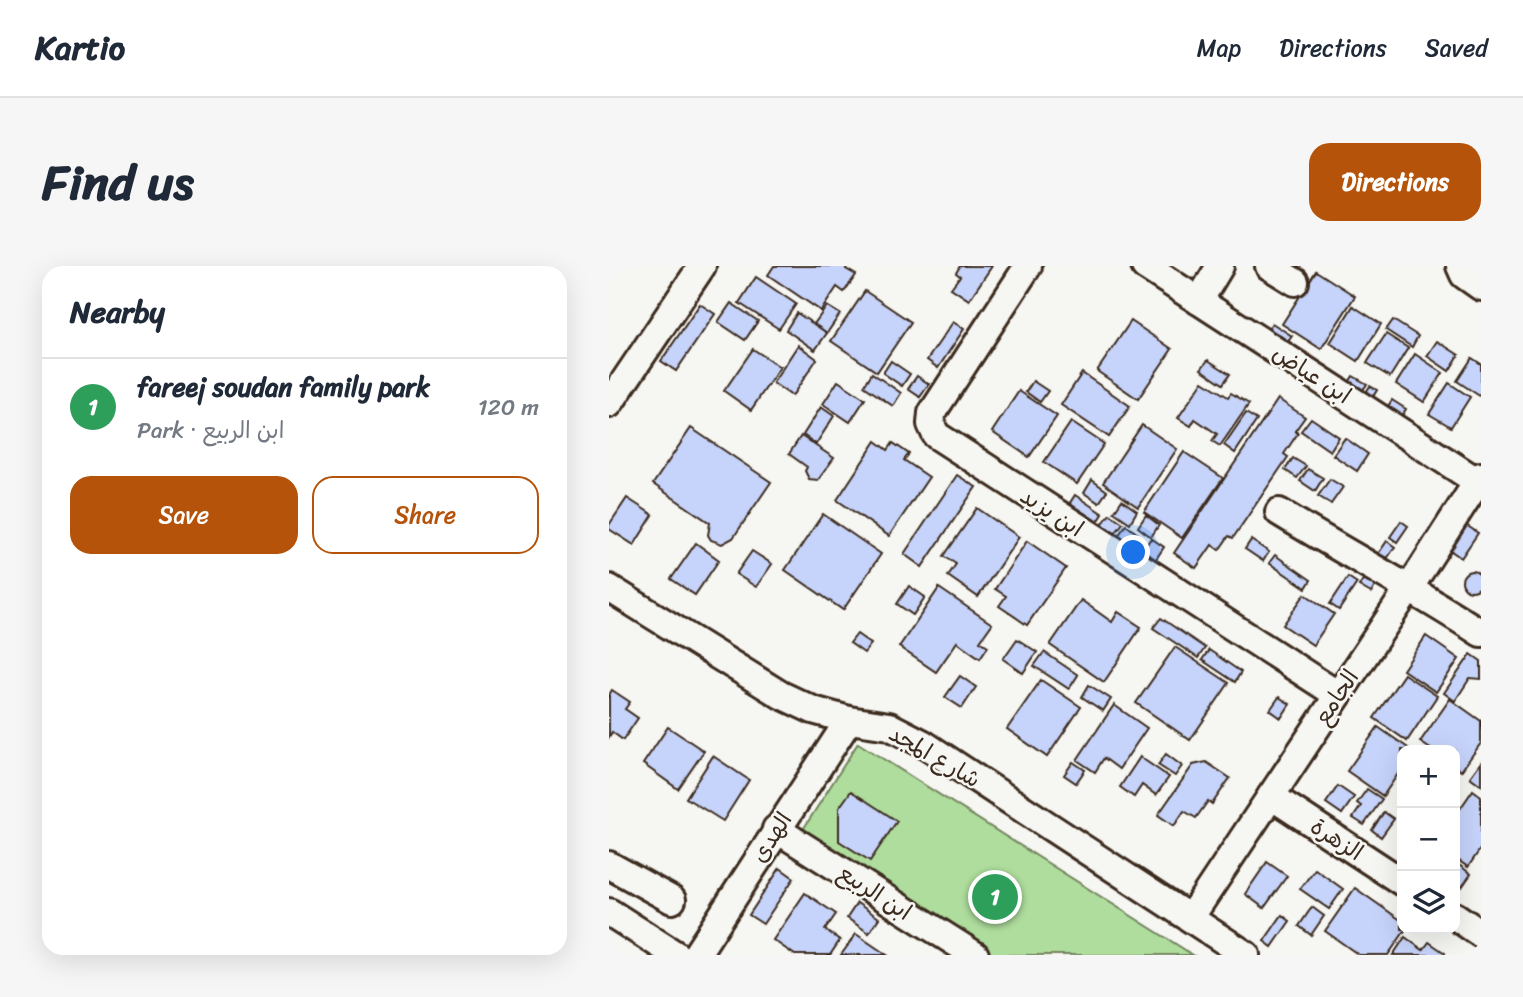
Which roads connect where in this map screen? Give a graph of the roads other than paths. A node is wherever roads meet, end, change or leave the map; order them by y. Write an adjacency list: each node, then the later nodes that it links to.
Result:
1 (702, 266): 10 (street)
2 (1028, 266): 16 (street, ابن يزيد)
3 (1145, 266): 9 (street, ابن عياض)
4 (1220, 266): 9 (street)
5 (1269, 266): 7 (street)
6 (1460, 266): 8 (street)
7 (1295, 282)
8 (1481, 287)
9 (1199, 301): 11 (street, ابن عياض)
10 (609, 404)
11 (1479, 479): 14 (street, الجامع)
12 (1279, 512): 14 (street)
13 (609, 587): 17 (street, شارع المجد)
14 (1410, 587): 15 (street); 16 (street, الجامع)
15 (1481, 633)
16 (1338, 695): 18 (street, الجامع)
17 (849, 720): 19 (street, الهدى); 24 (street, شارع المجد)
18 (1272, 796): 21 (street, الزهرة); 24 (street, الجامع)
19 (776, 828): 28 (street, الهدى); 29 (street, ابن الربيع)
20 (609, 865): 22 (street)
21 (1397, 879)
22 (673, 900)
23 (609, 912): 27 (street)
24 (1190, 918): 30 (street, شارع المجد)
25 (1460, 919): 26 (street)
26 (1481, 934)
27 (676, 955)
28 (696, 955)
29 (975, 955)
30 (1246, 955)

